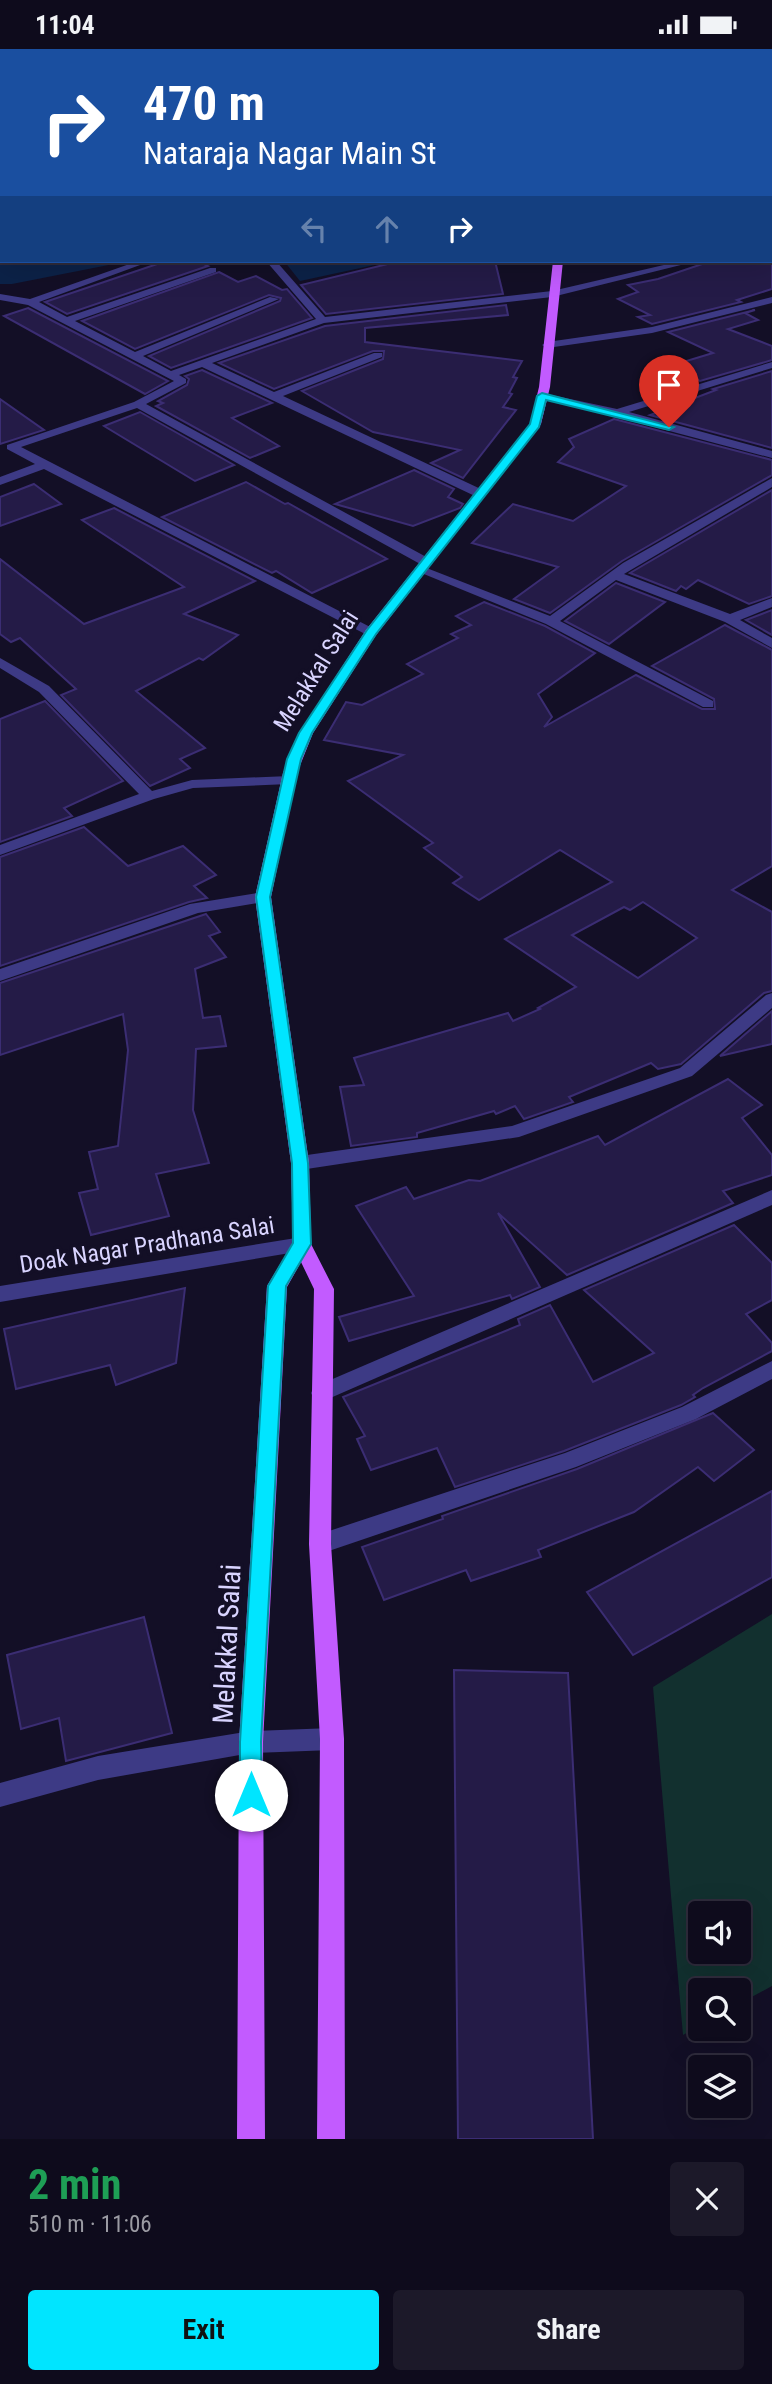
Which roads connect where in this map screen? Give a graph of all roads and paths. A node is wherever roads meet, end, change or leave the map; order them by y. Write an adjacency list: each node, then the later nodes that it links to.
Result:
1 (140, 263): 10 (street)
2 (273, 263): 12 (street)
3 (558, 263): 6 (main road, Melakkal Salai)
4 (684, 263): 6 (street)
5 (213, 269): 11 (street)
6 (552, 294): 12 (street); 13 (main road, Melakkal Salai)
7 (274, 299): 15 (street)
8 (3, 300): 10 (street)
9 (772, 300): 13 (street)
10 (31, 302): 11 (street)
11 (66, 320): 15 (street)
12 (322, 320): 16 (street)
13 (548, 345): 20 (main road, Melakkal Salai)
14 (378, 355): 19 (street)
15 (135, 356): 18 (street)
16 (201, 362): 18 (street); 19 (street)
17 (772, 365): 22 (street)
18 (172, 375): 21 (street)
19 (274, 396): 29 (street)
20 (542, 396): 22 (street); 29 (main road, Melakkal Salai)
21 (138, 404): 24 (street); 30 (street)
22 (617, 412): 25 (street)
23 (0, 439): 24 (street)
24 (11, 447): 26 (street)
25 (772, 455)
26 (46, 464): 27 (street); 35 (street)
27 (0, 481)
28 (772, 482): 31 (street)
29 (481, 494): 30 (main road, Melakkal Salai)
30 (423, 566): 34 (street); 35 (main road, Melakkal Salai)
31 (615, 575): 33 (street); 34 (street)
32 (772, 601): 33 (street)
33 (730, 619): 36 (street)
34 (551, 621): 38 (street)
35 (371, 632): 39 (main road, Melakkal Salai)
36 (772, 644)
37 (0, 661): 40 (street)
38 (708, 704)
39 (289, 780): 40 (street); 42 (main road, Melakkal Salai)
40 (149, 796): 41 (street)
41 (0, 850)
42 (263, 897): 43 (street); 45 (main road, Melakkal Salai)
43 (0, 975)
44 (772, 999): 45 (street)
45 (300, 1163): 47 (main road, Melakkal Salai)
46 (772, 1197): 50 (street)
47 (302, 1244): 48 (street, Doak Nagar Pradhana Salai); 50 (main road, Melakkal Salai); 53 (main road, Melakkal Salai)
48 (0, 1294)
49 (772, 1369): 51 (street)
50 (321, 1393): 51 (main road, Melakkal Salai)
51 (320, 1544): 52 (main road, Melakkal Salai)
52 (332, 1739): 53 (street); 56 (main road, Melakkal Salai)
53 (251, 1742): 54 (street); 55 (main road, Melakkal Salai)
54 (0, 1795)
55 (251, 2139)
56 (331, 2139)

